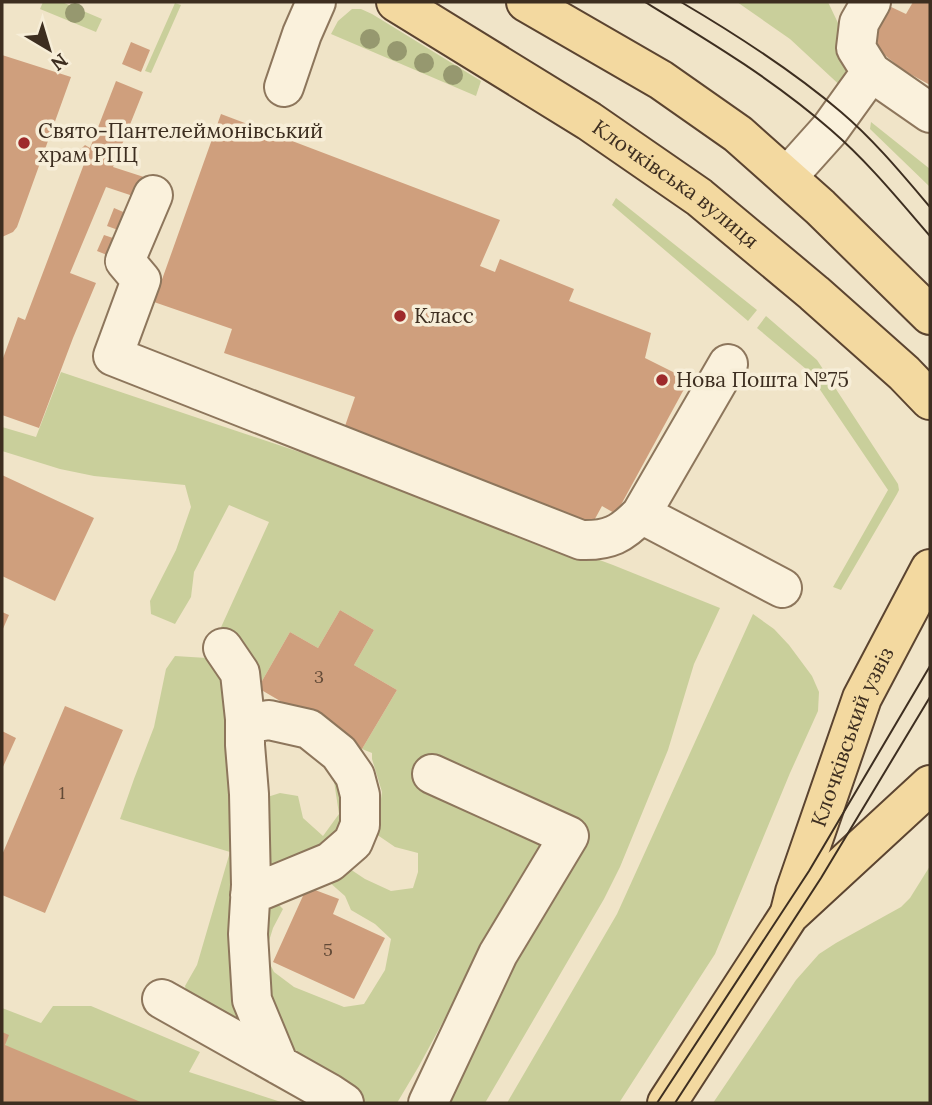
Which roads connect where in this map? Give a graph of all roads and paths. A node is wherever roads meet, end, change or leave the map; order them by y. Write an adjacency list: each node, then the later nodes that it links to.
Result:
1 (316, 2): 6 (lane)
2 (396, 2): 12 (main road, Клочківська вулиця)
3 (871, 2): 5 (lane)
4 (546, 6): 8 (main road)
5 (871, 72): 7 (lane); 8 (lane)
6 (284, 87)
7 (930, 113)
8 (786, 177): 10 (main road)
9 (153, 195): 13 (lane)
10 (930, 315)
11 (728, 364): 13 (lane)
12 (930, 400)
13 (640, 514): 15 (lane)
14 (930, 569): 21 (main road, Клочківський узвіз)
15 (782, 588)
16 (223, 648): 17 (lane)
17 (246, 724): 20 (lane); 20 (lane)
18 (432, 774): 25 (lane)
19 (930, 785): 21 (main road, Клочківський узвіз)
20 (250, 895): 23 (lane)
21 (789, 915): 26 (main road, Клочківський узвіз)
22 (162, 999): 23 (lane)
23 (279, 1065): 24 (lane)
24 (344, 1103)
25 (428, 1103)
26 (667, 1103)

